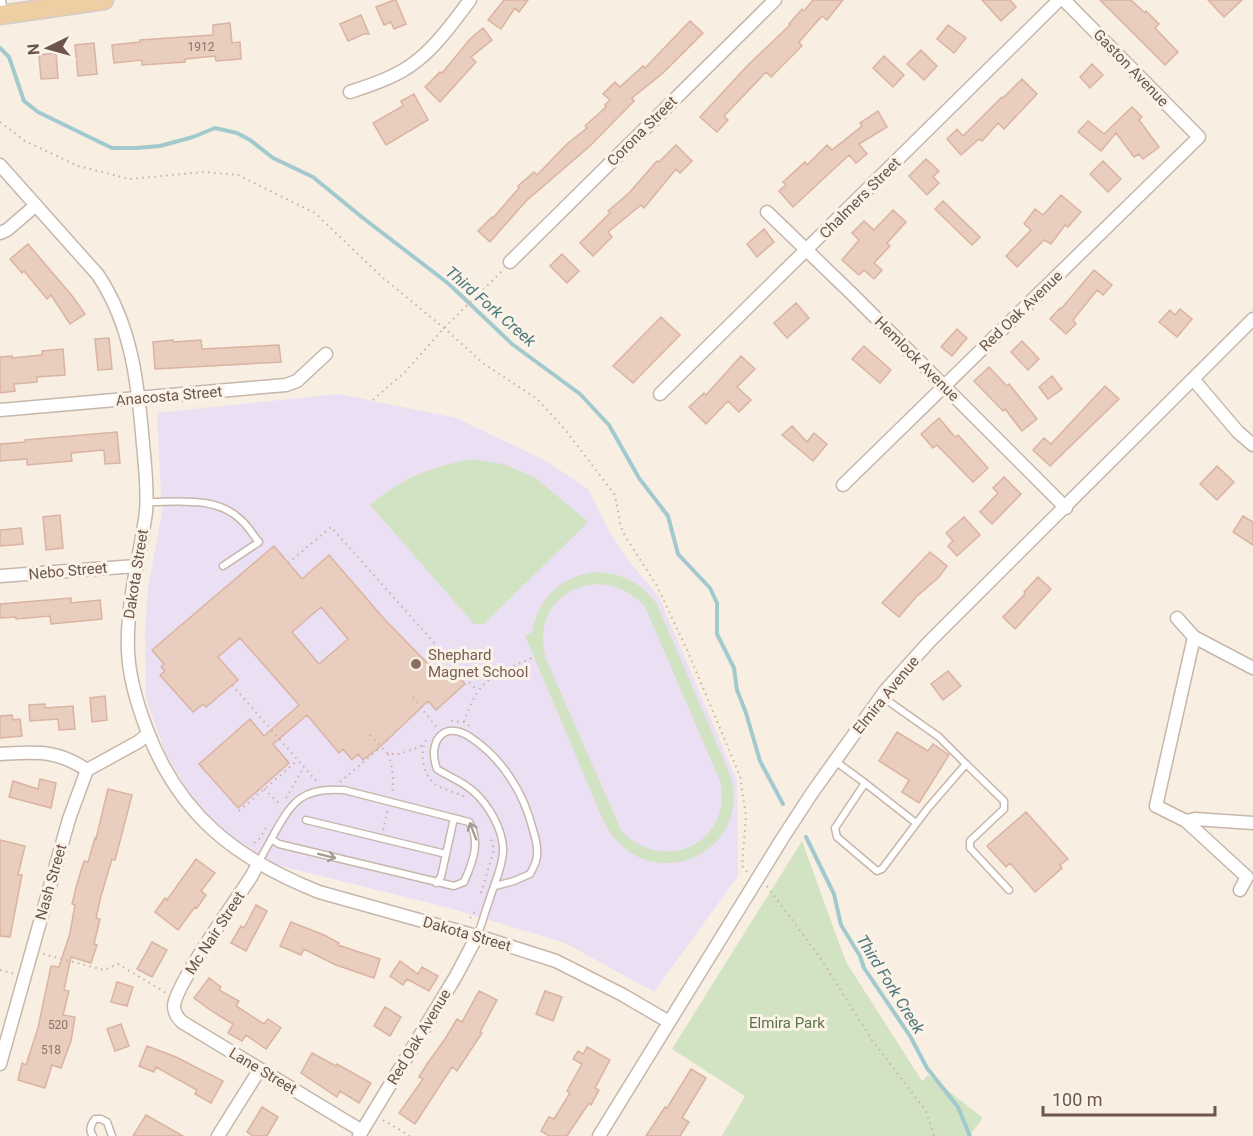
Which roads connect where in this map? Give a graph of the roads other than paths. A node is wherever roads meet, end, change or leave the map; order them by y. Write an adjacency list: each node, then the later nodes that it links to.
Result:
1 (104, 0): 6 (main road)
2 (470, 0): 7 (street)
3 (775, 0): 14 (street, Corona Street)
4 (1059, 0): 13 (street, Chalmers Street)
5 (1064, 0): 8 (street, Gaston Avenue)
6 (2, 10)
7 (350, 92)
8 (1198, 137): 18 (street, Red Oak Avenue)
9 (0, 165): 10 (street, Dakota Street)
10 (35, 206): 12 (street); 20 (street, Dakota Street)
11 (767, 212): 13 (street, Hemlock Avenue)
12 (0, 233)
13 (807, 251): 18 (street, Hemlock Avenue); 19 (street, Chalmers Street)
14 (510, 262)
15 (1253, 319): 17 (street, Elmira Avenue)
16 (326, 354): 20 (street, Anacosta Street)
17 (1193, 379): 22 (street); 25 (street, Elmira Avenue)
18 (944, 386): 23 (street, Red Oak Avenue); 25 (street, Hemlock Avenue)
19 (660, 394)
20 (139, 398): 21 (street, Anacosta Street); 24 (street, Dakota Street)
21 (0, 410)
22 (1253, 445)
23 (843, 485)
24 (147, 502): 26 (street, Dakota Street); 27 (lane)
25 (1066, 508): 32 (street, Elmira Avenue)
26 (136, 566): 28 (street, Nebo Street); 33 (street, Dakota Street)
27 (223, 566)
28 (0, 576)
29 (1177, 618): 30 (street)
30 (1194, 637): 31 (street); 41 (street)
31 (1253, 668)
32 (881, 696): 35 (street, Elmira Avenue); 36 (lane)
33 (148, 734): 37 (street); 46 (street, Dakota Street)
34 (0, 754): 37 (street)
35 (835, 761): 38 (lane); 53 (street, Elmira Avenue)
36 (966, 764): 42 (lane); 49 (lane)
37 (87, 770): 54 (street, Nash Street)
38 (865, 783): 42 (lane); 42 (lane)
39 (454, 818): 44 (lane); 45 (lane); 47 (lane, one-way to 39)
40 (306, 820): 45 (lane)
41 (1186, 821): 43 (street); 50 (street)
42 (916, 823)
43 (1253, 823)
44 (271, 839): 46 (lane); 47 (lane, one-way to 47)
45 (446, 854): 47 (lane)
46 (258, 864): 51 (street, Dakota Street); 52 (street, Mc Nair Street)
47 (436, 883)
48 (495, 886): 48 (lane); 51 (lane)
49 (1009, 890)
50 (1240, 890)
51 (477, 936): 53 (street, Dakota Street); 56 (street, Red Oak Avenue)
52 (174, 1004): 55 (street, Lane Street)
53 (669, 1022): 60 (street, Elmira Avenue)
54 (0, 1065)
55 (260, 1069): 56 (street, Lane Street); 59 (street)
56 (361, 1133)
57 (93, 1136): 58 (lane)
58 (112, 1136)
59 (218, 1136)
60 (599, 1136)

